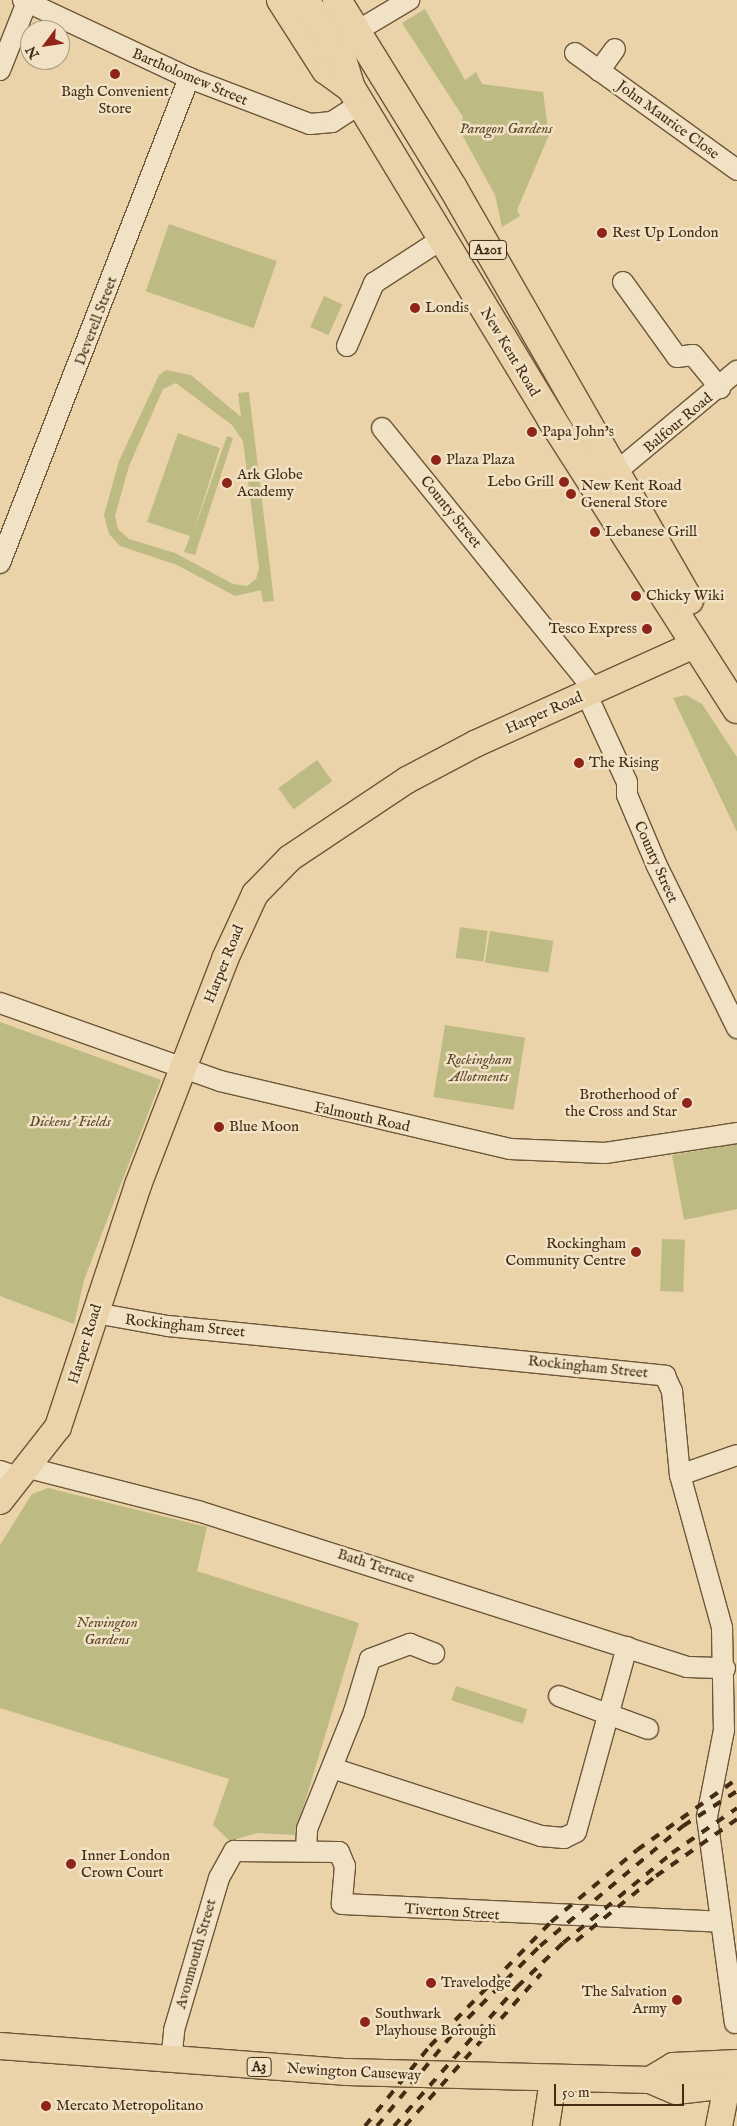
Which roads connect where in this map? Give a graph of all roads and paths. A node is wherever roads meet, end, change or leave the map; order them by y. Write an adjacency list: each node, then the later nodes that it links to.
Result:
1 (280, 0): 12 (highway, New Kent Road / A201)
2 (305, 0): 12 (highway)
3 (337, 0): 6 (highway, A201)
4 (409, 0): 6 (street)
5 (25, 1): 9 (street); 11 (street, Bartholomew Street)
6 (358, 31): 20 (highway, A201)
7 (615, 49): 10 (street)
8 (576, 53): 10 (street, John Maurice Close)
9 (0, 70)
10 (599, 70): 13 (street, John Maurice Close)
11 (188, 78): 12 (street, Bartholomew Street); 21 (street, Deverell Street)
12 (356, 96): 14 (highway, New Kent Road / A201)
13 (737, 170)
14 (442, 239): 16 (street); 22 (highway, New Kent Road / A201)
15 (623, 282): 18 (street)
16 (347, 346)
17 (737, 371): 18 (street, Balfour Road)
18 (720, 388): 20 (street, Balfour Road)
19 (382, 428): 24 (street, County Street)
20 (616, 472): 23 (highway, A201)
21 (0, 563)
22 (696, 644): 24 (main road, Harper Road); 25 (highway, New Kent Road / A201)
23 (737, 680)
24 (590, 692): 27 (street, County Street); 28 (main road, Harper Road)
25 (737, 709)
26 (0, 1003): 28 (street, Falmouth Road)
27 (737, 1028)
28 (183, 1069): 29 (street, Falmouth Road); 30 (main road, Harper Road)
29 (737, 1133)
30 (95, 1313): 32 (main road, Harper Road); 33 (street, Rockingham Street)
31 (737, 1455): 33 (street)
32 (14, 1472): 34 (main road, Harper Road); 35 (street, Bath Terrace)
33 (680, 1476): 37 (street, Rockingham Street)
34 (0, 1501)
35 (627, 1647): 37 (street, Bath Terrace); 39 (street)
36 (434, 1652): 41 (street)
37 (725, 1668): 44 (street, Rockingham Street)
38 (558, 1696): 39 (street)
39 (606, 1714): 40 (street); 41 (street)
40 (648, 1729)
41 (332, 1768): 42 (street)
42 (306, 1850): 43 (street, Tiverton Street); 44 (street, Tiverton Street)
43 (234, 1851): 47 (street, Avonmouth Street)
44 (720, 1922): 45 (street, Rockingham Street)
45 (735, 2024)
46 (0, 2046): 47 (main road, Newington Causeway / A3)
47 (171, 2061): 49 (main road, Newington Causeway / A3)
48 (734, 2078): 49 (main road, Newington Causeway / A3); 51 (main road)
49 (553, 2081): 50 (main road)
50 (546, 2126)
51 (719, 2126)

